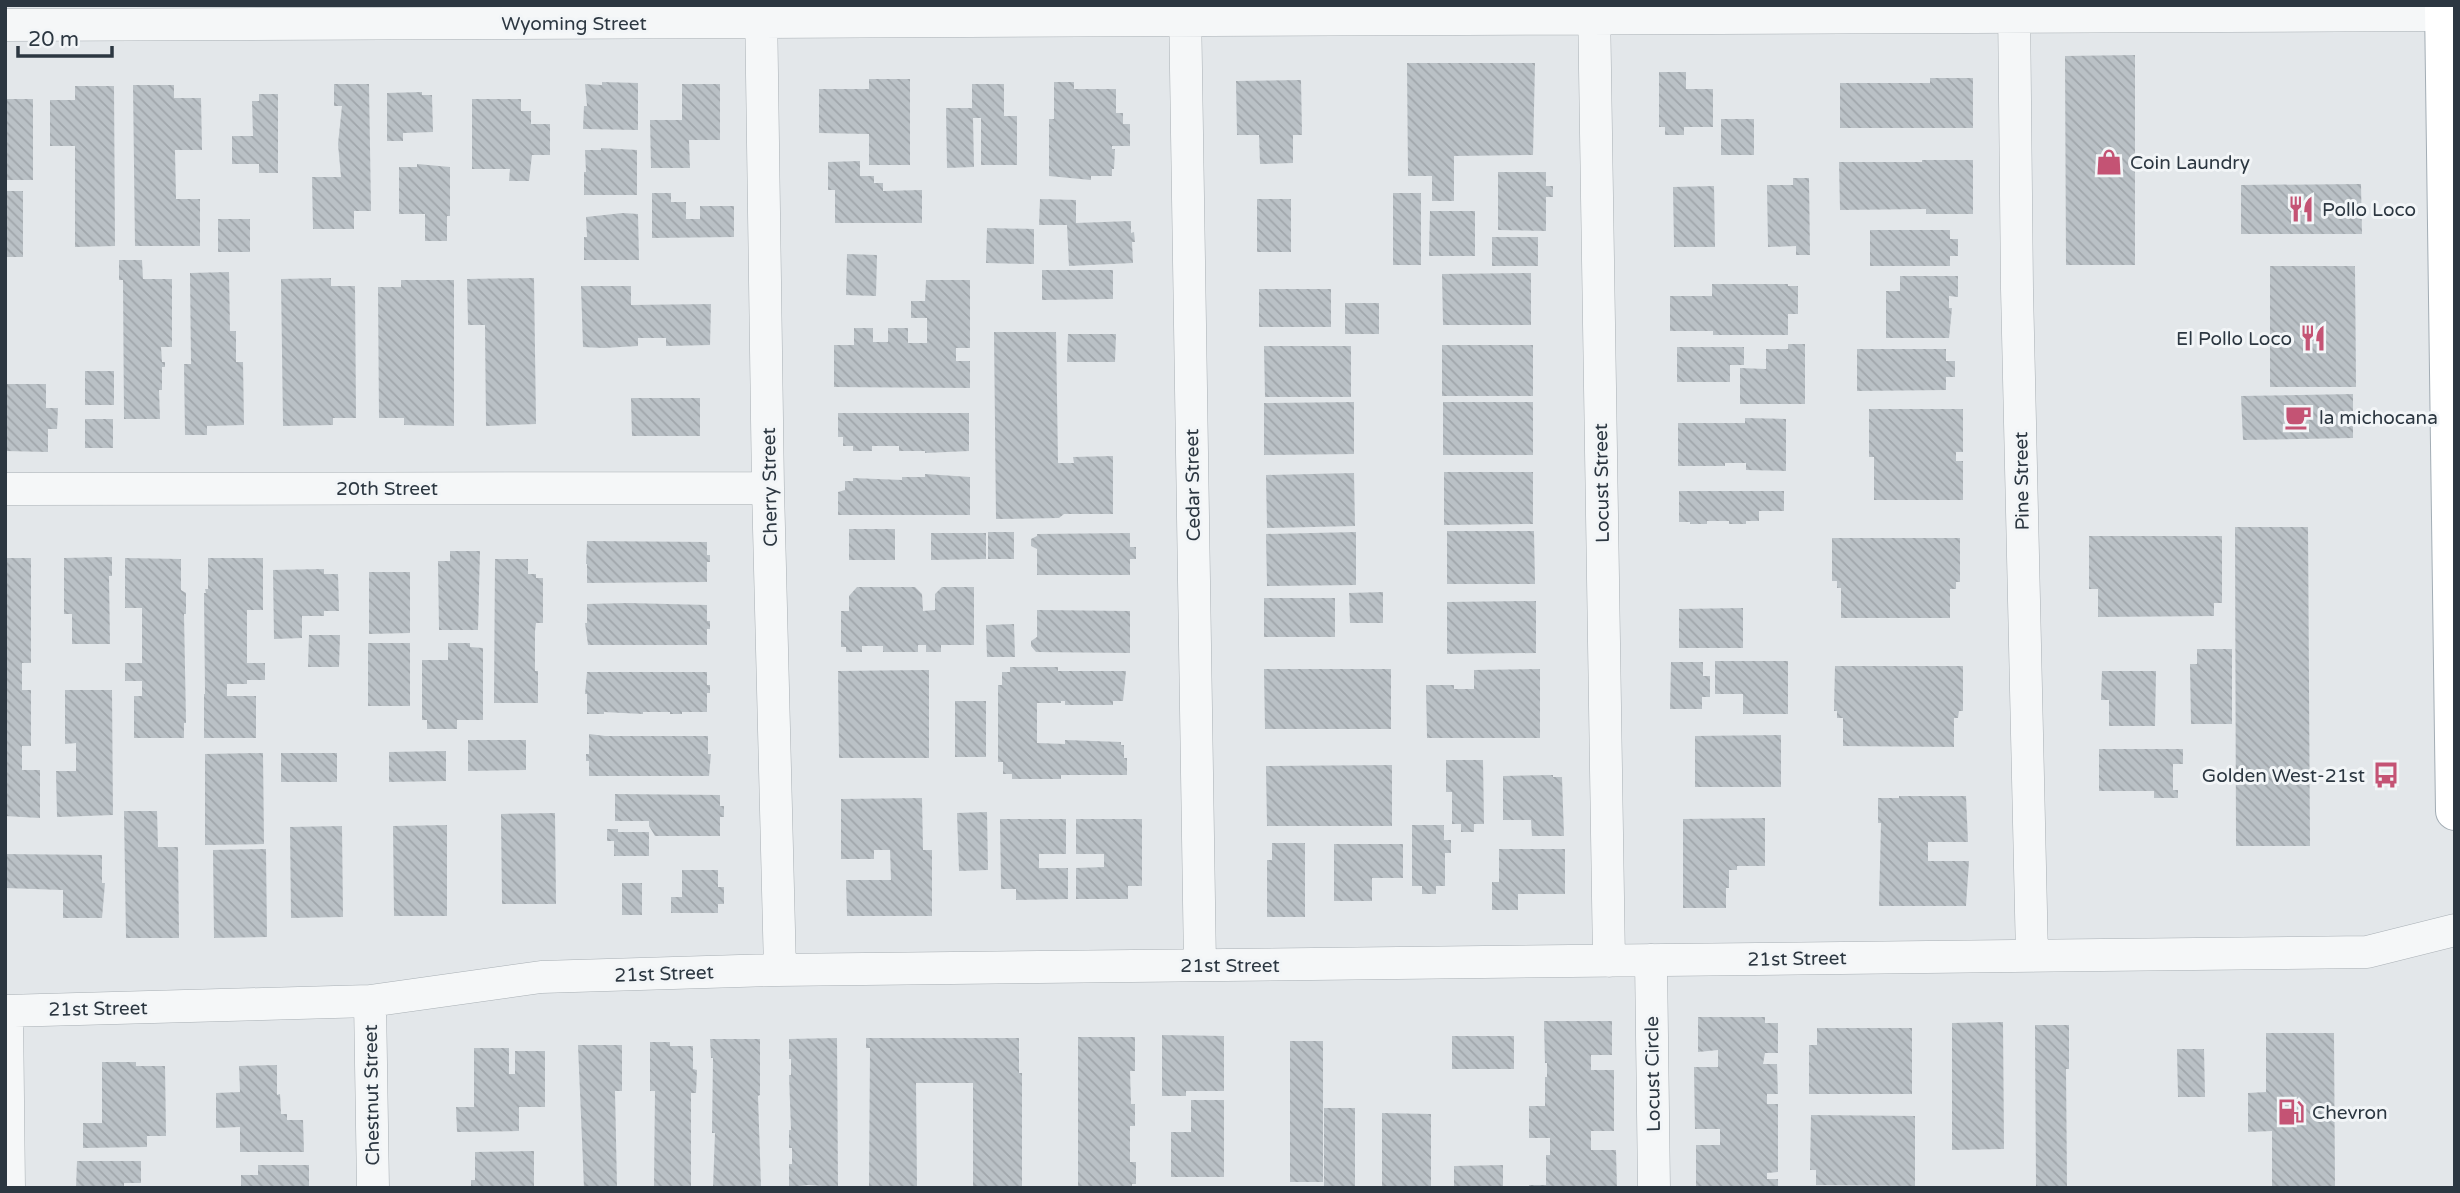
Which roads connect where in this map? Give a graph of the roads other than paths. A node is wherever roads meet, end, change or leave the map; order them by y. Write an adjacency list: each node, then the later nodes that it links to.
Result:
1 (2444, 10): 2 (street, Wyoming Street); 9 (main road)
2 (2014, 11): 3 (street, Wyoming Street); 11 (street, Pine Street)
3 (1594, 12): 4 (street, Wyoming Street); 13 (street, Locust Street)
4 (1185, 13): 5 (street, Wyoming Street); 14 (street, Cedar Street)
5 (761, 14): 6 (street, Wyoming Street); 7 (street, Cherry Street)
6 (5, 25)
7 (768, 488): 8 (street, 20th Street); 15 (street, Cherry Street)
8 (5, 489)
9 (2455, 811)
10 (2455, 930): 11 (street, 21st Street)
11 (2032, 956): 12 (street, 21st Street)
12 (1651, 960): 13 (street, 21st Street); 20 (street, Locust Circle)
13 (1609, 961): 14 (street, 21st Street)
14 (1200, 965): 15 (street, 21st Street)
15 (780, 970): 16 (street, 21st Street)
16 (370, 1001): 17 (street, 21st Street); 19 (street, Chestnut Street)
17 (6, 1011): 18 (street)
18 (9, 1188)
19 (373, 1188)
20 (1654, 1188)

